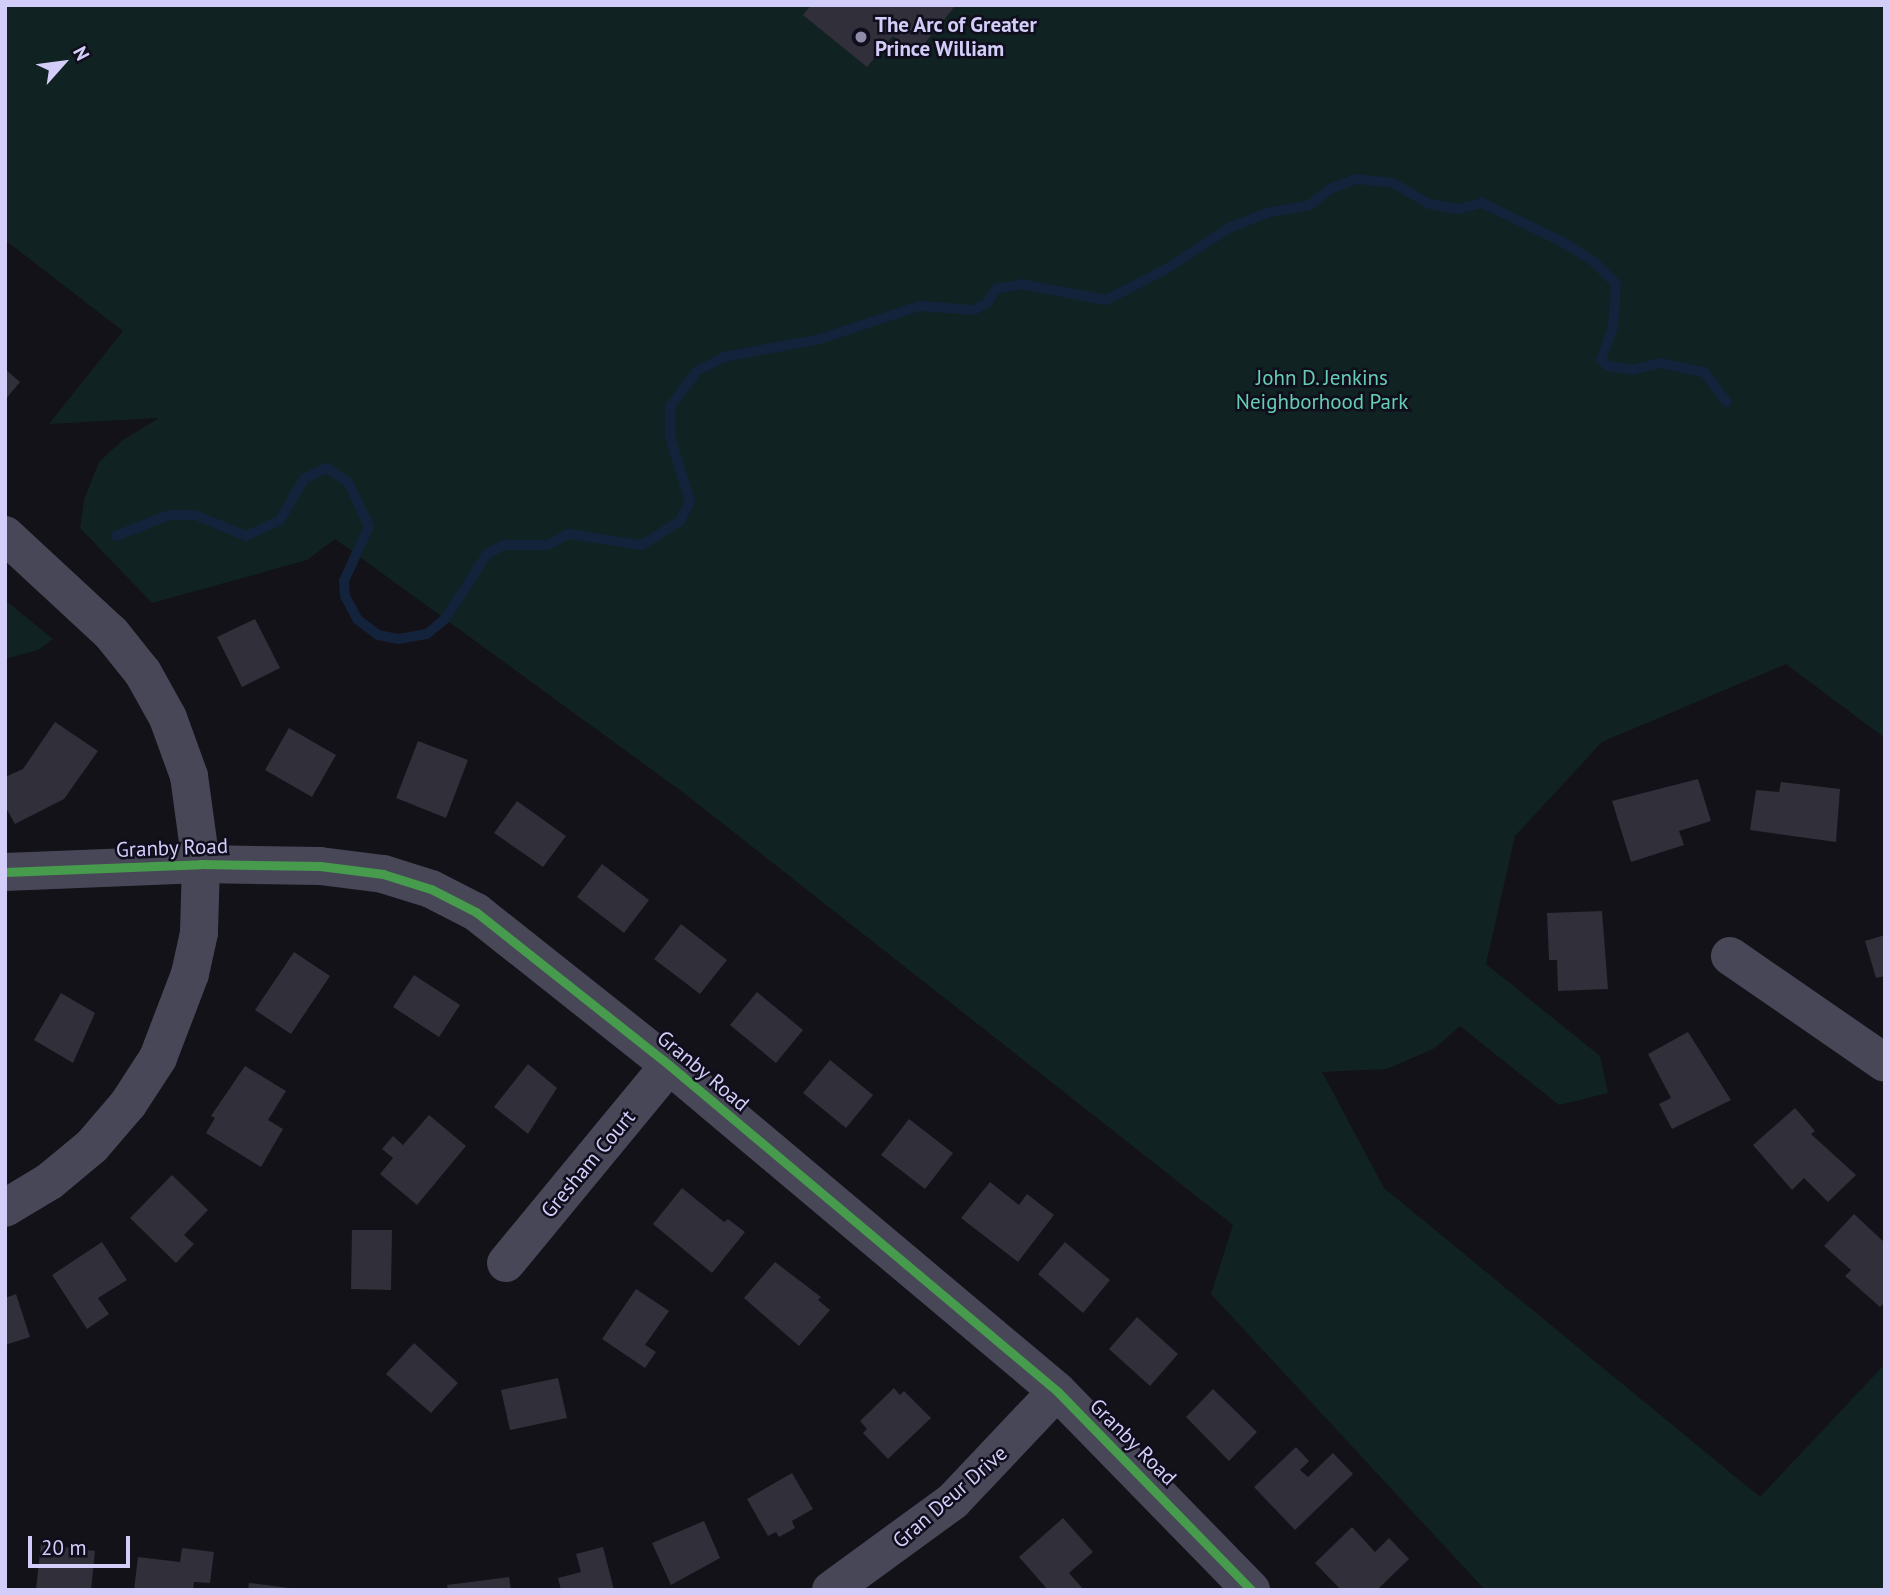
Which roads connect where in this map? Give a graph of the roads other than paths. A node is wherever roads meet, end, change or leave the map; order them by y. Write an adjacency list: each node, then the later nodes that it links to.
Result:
1 (5, 535): 2 (street)
2 (201, 864): 3 (street, Granby Road); 6 (street, Granby Road); 7 (street)
3 (5, 872)
4 (1730, 956): 5 (street)
5 (1885, 1063)
6 (669, 1065): 8 (street, Gresham Court); 9 (street, Granby Road)
7 (5, 1208)
8 (506, 1263)
9 (1057, 1391): 10 (street, Gran Deur Drive); 11 (street, Granby Road)
10 (831, 1590)
11 (1251, 1590)

